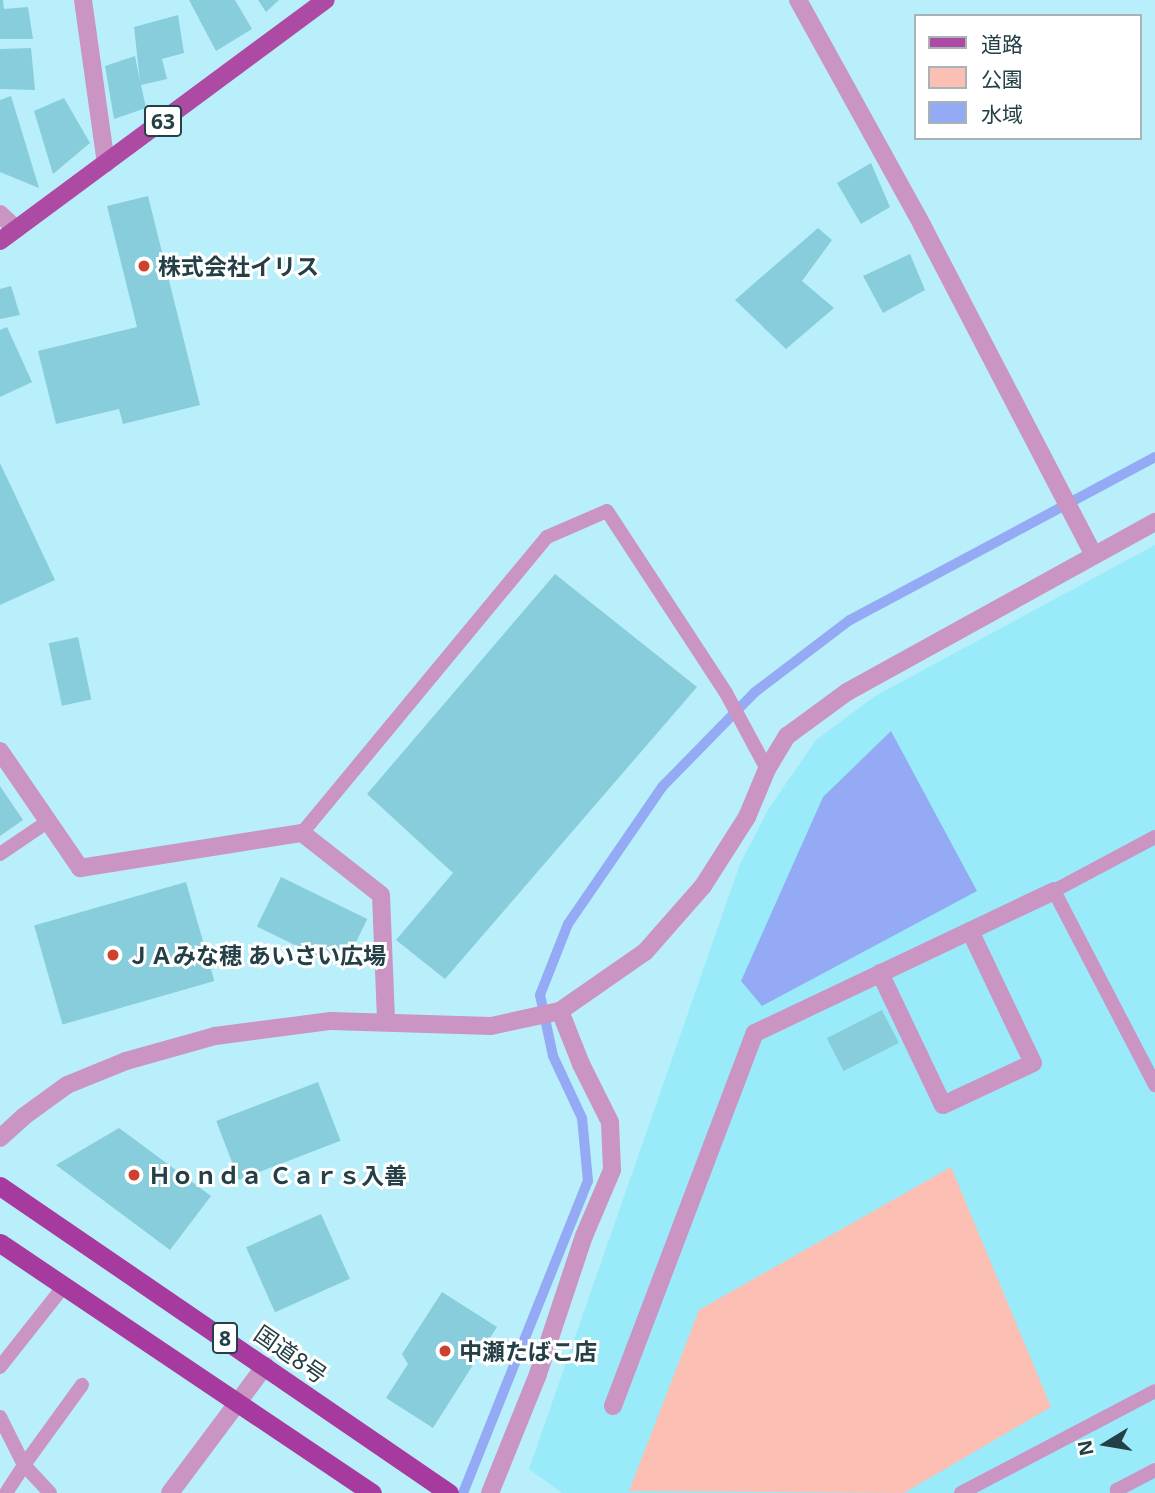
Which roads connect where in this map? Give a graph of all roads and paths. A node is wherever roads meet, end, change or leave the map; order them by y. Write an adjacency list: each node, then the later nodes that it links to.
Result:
1 (83, 0): 4 (street)
2 (326, 0): 4 (main road, 63)
3 (798, 0): 9 (street)
4 (106, 163): 6 (main road, 63)
5 (0, 214): 6 (street)
6 (16, 229): 7 (main road, 63)
7 (0, 241)
8 (1155, 522): 9 (street)
9 (1093, 554): 11 (street)
10 (0, 751): 12 (street)
11 (767, 769): 13 (lane); 19 (street)
12 (47, 822): 13 (street); 15 (lane)
13 (302, 833): 20 (street)
14 (1155, 837): 16 (lane)
15 (0, 854)
16 (1054, 891): 17 (street); 21 (lane)
17 (970, 931): 18 (street); 18 (street)
18 (880, 974): 31 (street)
19 (560, 1011): 20 (street); 40 (street)
20 (386, 1022): 22 (street)
21 (1155, 1085)
22 (0, 1138)
23 (0, 1186): 26 (highway, 国道8号 / 8)
24 (0, 1243): 25 (highway, 8)
25 (64, 1286): 27 (lane); 30 (highway, 8)
26 (265, 1366): 30 (street); 39 (highway, 国道8号 / 8)
27 (0, 1367)
28 (82, 1385): 33 (lane)
29 (1155, 1391): 41 (lane)
30 (237, 1402): 37 (street); 38 (highway, 8)
31 (613, 1406)
32 (0, 1417): 33 (lane)
33 (24, 1465): 35 (lane); 36 (lane)
34 (1155, 1470): 42 (lane)
35 (6, 1493)
36 (50, 1493)
37 (170, 1493)
38 (372, 1493)
39 (449, 1493)
40 (490, 1493)
41 (961, 1493)
42 (1119, 1493)

